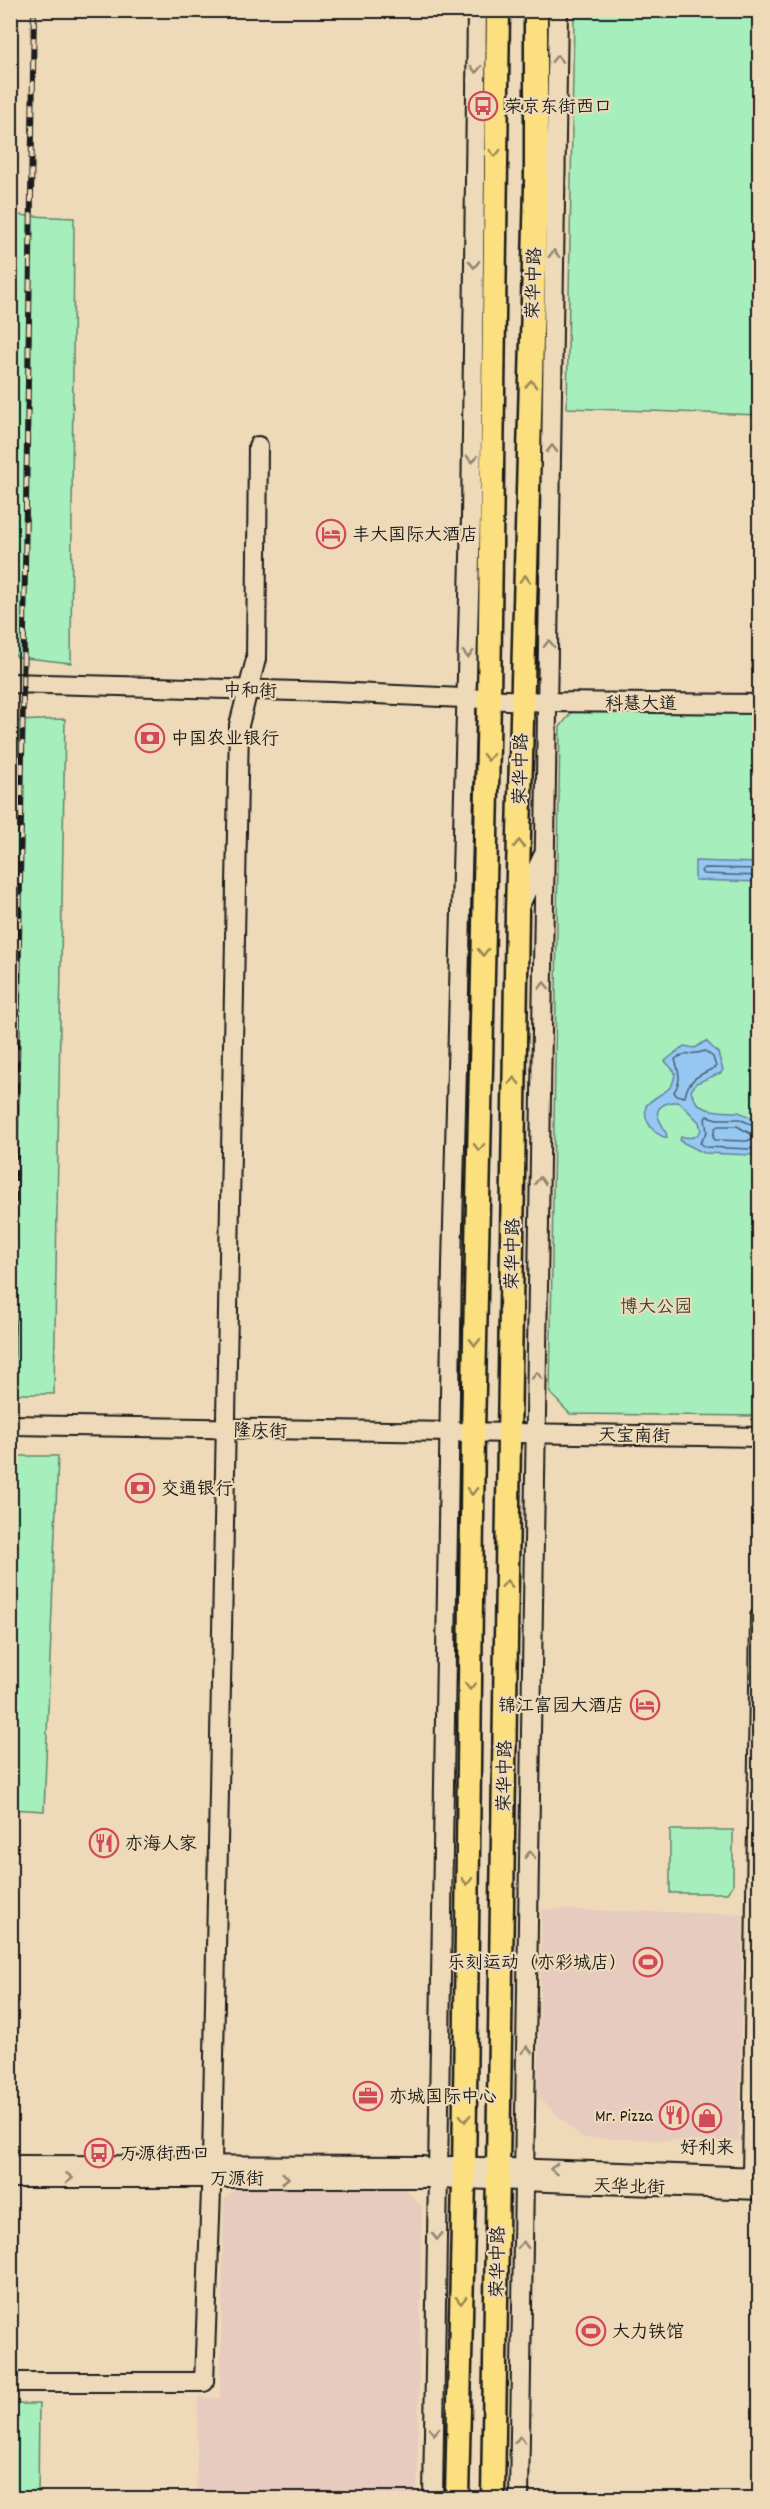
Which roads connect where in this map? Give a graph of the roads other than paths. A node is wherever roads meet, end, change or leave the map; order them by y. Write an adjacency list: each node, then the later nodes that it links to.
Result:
1 (477, 10): 9 (street, one-way to 9)
2 (498, 10): 8 (main road, 荣华中路, one-way to 8)
3 (536, 10): 6 (main road, 荣华中路)
4 (559, 12): 5 (street, one-way to 4)
5 (556, 138): 6 (street); 14 (street, one-way to 5)
6 (536, 187): 13 (main road, 荣华中路, one-way to 6)
7 (258, 446): 11 (street)
8 (493, 467): 9 (street); 12 (main road, 荣华中路)
9 (471, 518): 12 (street, one-way to 12)
10 (10, 683): 11 (street, 中和街)
11 (248, 691): 12 (street, 中和街); 21 (street)
12 (478, 698): 13 (street, 中和街); 18 (main road, 荣华中路, one-way to 18); 19 (street)
13 (522, 701): 14 (street, 科慧大道); 17 (main road, 荣华中路, one-way to 13)
14 (548, 702): 15 (street, 科慧大道); 16 (street)
15 (759, 704)
16 (546, 851): 17 (street); 25 (street, one-way to 16)
17 (517, 911): 24 (main road, 荣华中路, one-way to 17)
18 (477, 1216): 19 (street); 23 (main road, 荣华中路, one-way to 23)
19 (452, 1265): 22 (street)
20 (10, 1425): 21 (street, 隆庆街)
21 (225, 1429): 22 (street, 隆庆街); 33 (street)
22 (449, 1433): 23 (street, 隆庆街); 31 (street)
23 (473, 1433): 24 (street, 隆庆街); 30 (main road, 荣华中路, one-way to 30)
24 (509, 1434): 25 (street, 天宝南街); 29 (main road, 荣华中路, one-way to 24)
25 (536, 1434): 26 (street, 天宝南街); 27 (street)
26 (759, 1437)
27 (534, 1596): 29 (street); 37 (street, one-way to 27)
28 (759, 1617): 39 (street)
29 (506, 1648): 36 (main road, 荣华中路)
30 (467, 1952): 31 (street); 35 (main road, 荣华中路, one-way to 35)
31 (441, 1996): 34 (street)
32 (10, 2165): 33 (street, 万源街)
33 (211, 2171): 34 (street, 万源街); 38 (street, 万源街, one-way to 33); 41 (street)
34 (438, 2172): 35 (street, 万源街); 43 (street, one-way to 43)
35 (464, 2173): 36 (street, 万源街); 44 (main road, 荣华中路, one-way to 44)
36 (498, 2174): 37 (street, 天华北街); 42 (main road, 荣华中路)
37 (525, 2175): 39 (street, 天华北街); 40 (street, one-way to 37)
38 (10, 2178)
39 (757, 2181)
40 (522, 2333): 42 (street); 46 (street, one-way to 40)
41 (10, 2382)
42 (495, 2391): 45 (main road, 荣华中路)
43 (433, 2499)
44 (457, 2499)
45 (493, 2499)
46 (519, 2499)

